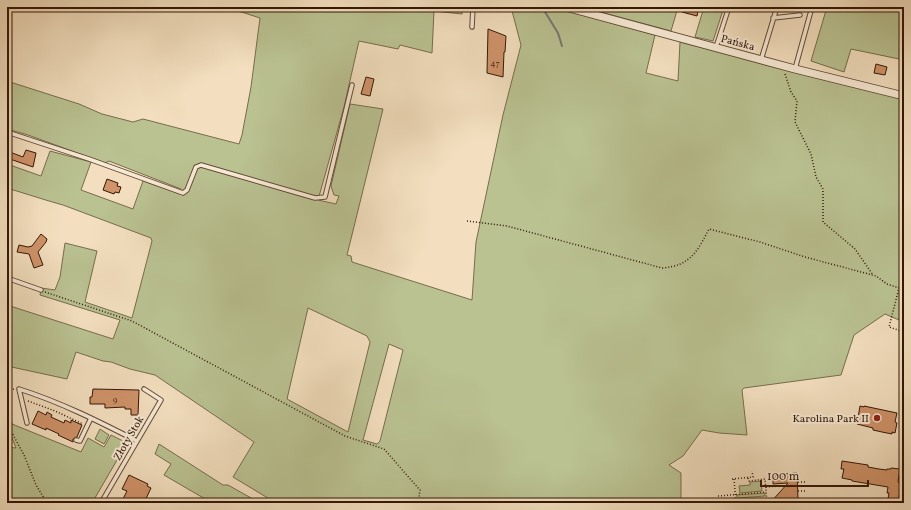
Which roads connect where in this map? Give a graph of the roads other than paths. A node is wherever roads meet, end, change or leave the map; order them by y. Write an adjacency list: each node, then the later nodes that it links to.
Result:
1 (474, 7): 8 (lane)
2 (566, 7): 9 (street, Pańska)
3 (729, 7): 9 (lane)
4 (777, 7): 7 (lane)
5 (812, 7): 11 (lane)
6 (800, 15): 7 (lane)
7 (773, 18): 10 (lane)
8 (472, 28)
9 (716, 48): 10 (street, Pańska)
10 (761, 60): 11 (street, Pańska)
11 (795, 69): 13 (street, Pańska)
12 (352, 85): 14 (lane)
13 (904, 96)
14 (7, 132)
15 (7, 278): 16 (lane)
16 (41, 290)
17 (144, 389): 21 (lane, Złoty Stok)
18 (90, 418): 19 (lane); 20 (lane); 21 (lane)
19 (27, 423)
20 (76, 440)
21 (137, 441): 22 (lane, Złoty Stok)
22 (101, 503)

